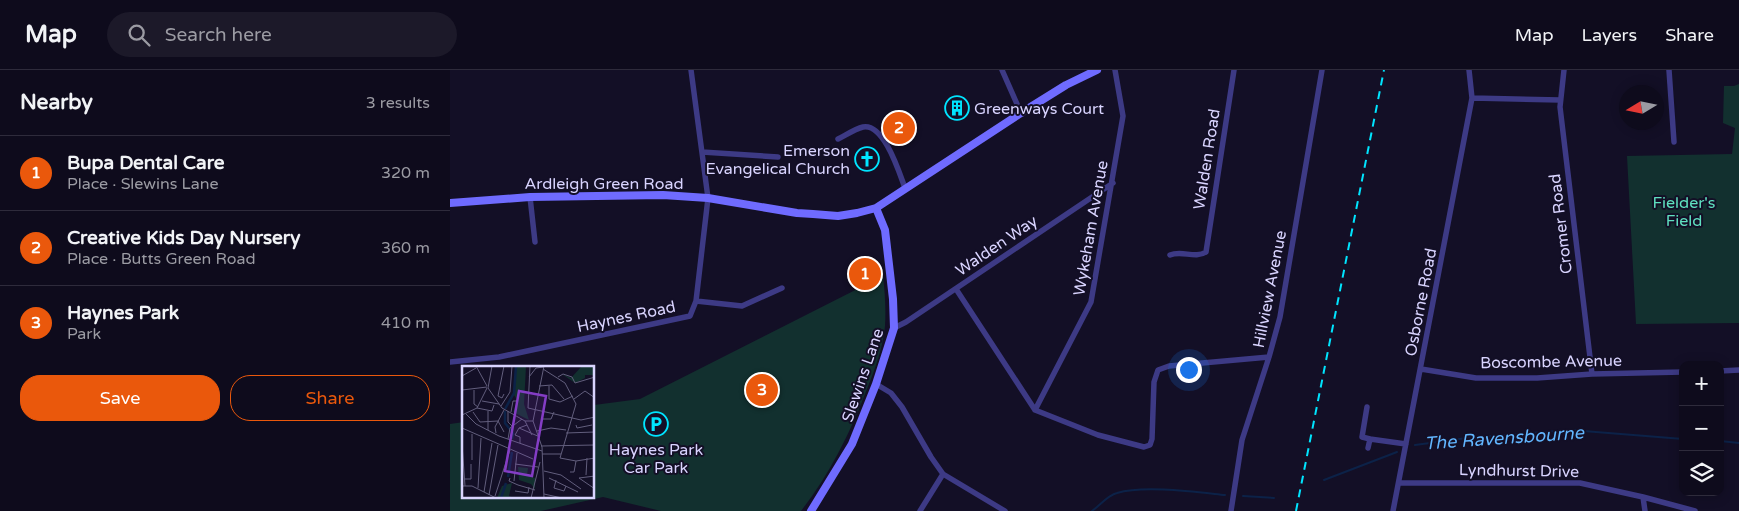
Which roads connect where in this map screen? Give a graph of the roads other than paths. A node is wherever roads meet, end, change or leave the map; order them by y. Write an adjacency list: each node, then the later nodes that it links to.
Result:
1 (691, 70): 15 (street, Haynes Road)
2 (1002, 70): 12 (street)
3 (1097, 70): 12 (street)
4 (1115, 70): 17 (street, Wykeham Avenue)
5 (1234, 70): 24 (street, Walden Road)
6 (1322, 70): 29 (street, Hillview Avenue)
7 (1469, 70): 10 (street, Osborne Road)
8 (1564, 70): 11 (street, Cromer Road)
9 (1669, 70): 14 (street)
10 (1472, 98): 11 (street); 31 (street, Osborne Road)
11 (1560, 100): 35 (street, Cromer Road)
12 (1020, 113): 18 (street)
13 (838, 138): 18 (street)
14 (1674, 142)
15 (702, 152): 16 (street); 20 (street, Haynes Road)
16 (778, 157)
17 (1113, 183): 26 (street, Walden Way); 38 (street, Wykeham Avenue)
18 (905, 188): 22 (street)
19 (530, 197): 20 (street, Ardleigh Green Road); 21 (street, Ardleigh Green Road); 23 (street)
20 (708, 198): 22 (street, Ardleigh Green Road); 27 (street, Haynes Road)
21 (450, 203)
22 (876, 208): 28 (street, Slewins Lane)
23 (535, 242)
24 (1170, 255)
25 (782, 288): 27 (street)
26 (956, 288): 28 (street, Walden Way); 38 (street)
27 (696, 301): 30 (street, Haynes Road)
28 (894, 328): 36 (street, Slewins Lane)
29 (1269, 357): 38 (street); 48 (street, Hillview Avenue)
30 (450, 362)
31 (1421, 369): 35 (street, Boscombe Avenue); 40 (street, Osborne Road)
32 (1739, 370): 33 (street)
33 (1724, 371)
34 (1679, 372): 35 (street, Boscombe Avenue)
35 (1592, 374)
36 (876, 384): 42 (street); 45 (street, Slewins Lane)
37 (1367, 407): 39 (street)
38 (1035, 410)
39 (1370, 439): 40 (street); 41 (street)
40 (1406, 444): 43 (street, Osborne Road)
41 (1368, 448)
42 (943, 474): 46 (street); 47 (street)
43 (1399, 483): 44 (street, Lyndhurst Drive); 49 (street, Osborne Road)
44 (1644, 497): 50 (street); 51 (street, Lyndhurst Drive)
45 (811, 511)
46 (920, 511)
47 (1005, 511)
48 (1231, 511)
49 (1393, 511)
50 (1645, 511)
51 (1695, 511)

